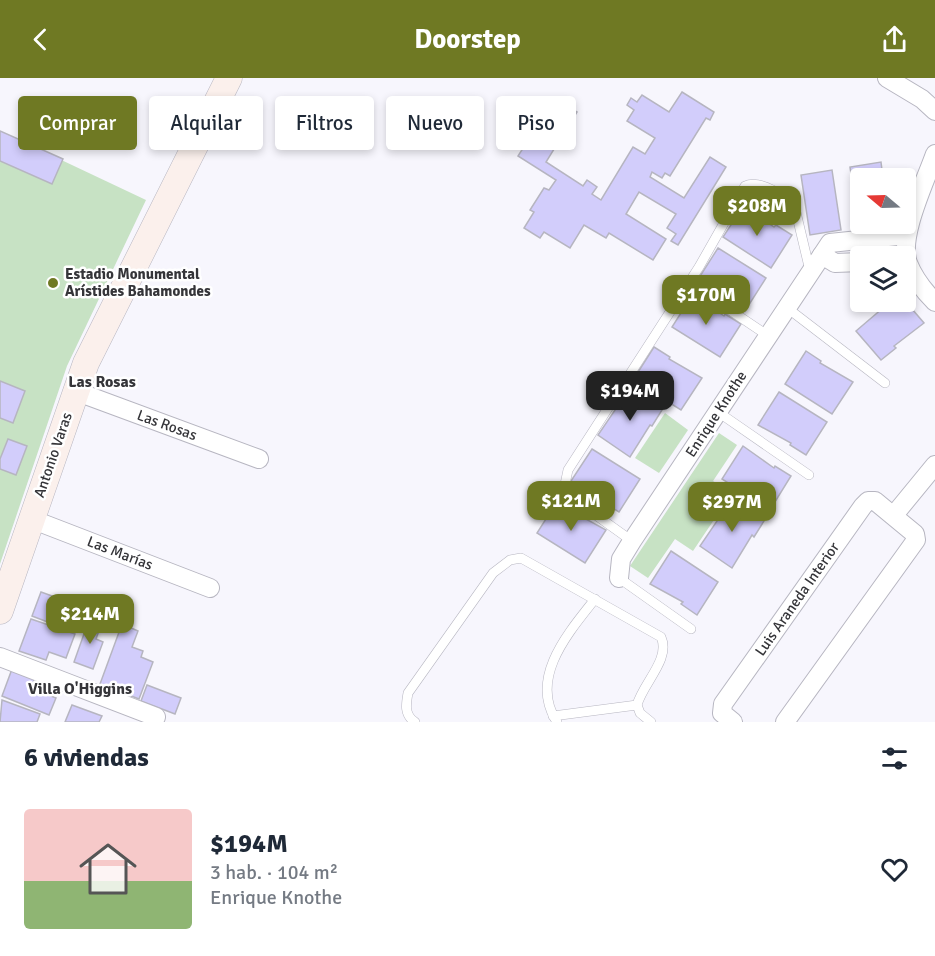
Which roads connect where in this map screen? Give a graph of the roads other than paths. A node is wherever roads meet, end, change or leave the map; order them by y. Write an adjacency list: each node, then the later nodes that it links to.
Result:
1 (229, 78): 16 (street, Antonio Varas)
2 (887, 78): 3 (street)
3 (935, 111)
4 (935, 154): 5 (street)
5 (907, 235): 6 (street); 7 (street, Enrique Knothe)
6 (907, 246)
7 (822, 255): 8 (street); 9 (street, Enrique Knothe)
8 (850, 262)
9 (810, 271): 11 (lane); 13 (street, Enrique Knothe)
10 (916, 278): 12 (street)
11 (688, 282): 14 (lane); 23 (lane)
12 (935, 302)
13 (786, 307): 14 (street, Enrique Knothe); 15 (lane)
14 (767, 335): 17 (street, Enrique Knothe)
15 (885, 383)
16 (75, 391): 18 (street, Las Rosas); 22 (street, Antonio Varas)
17 (718, 412): 20 (lane); 23 (street, Enrique Knothe)
18 (259, 459)
19 (935, 465): 21 (street)
20 (809, 475)
21 (894, 515): 35 (street, Luis Araneda Interior); 36 (street, Luis Araneda Interior)
22 (31, 519): 25 (street, Las Marías); 27 (street, Antonio Varas)
23 (632, 541): 24 (street, Enrique Knothe)
24 (620, 578): 28 (lane)
25 (210, 588)
26 (595, 598): 30 (lane); 32 (lane); 33 (lane)
27 (0, 611)
28 (691, 629)
29 (0, 657): 31 (street)
30 (637, 705): 32 (lane); 34 (lane)
31 (156, 717)
32 (555, 719)
33 (415, 722)
34 (651, 722)
35 (733, 722)
36 (785, 722)

